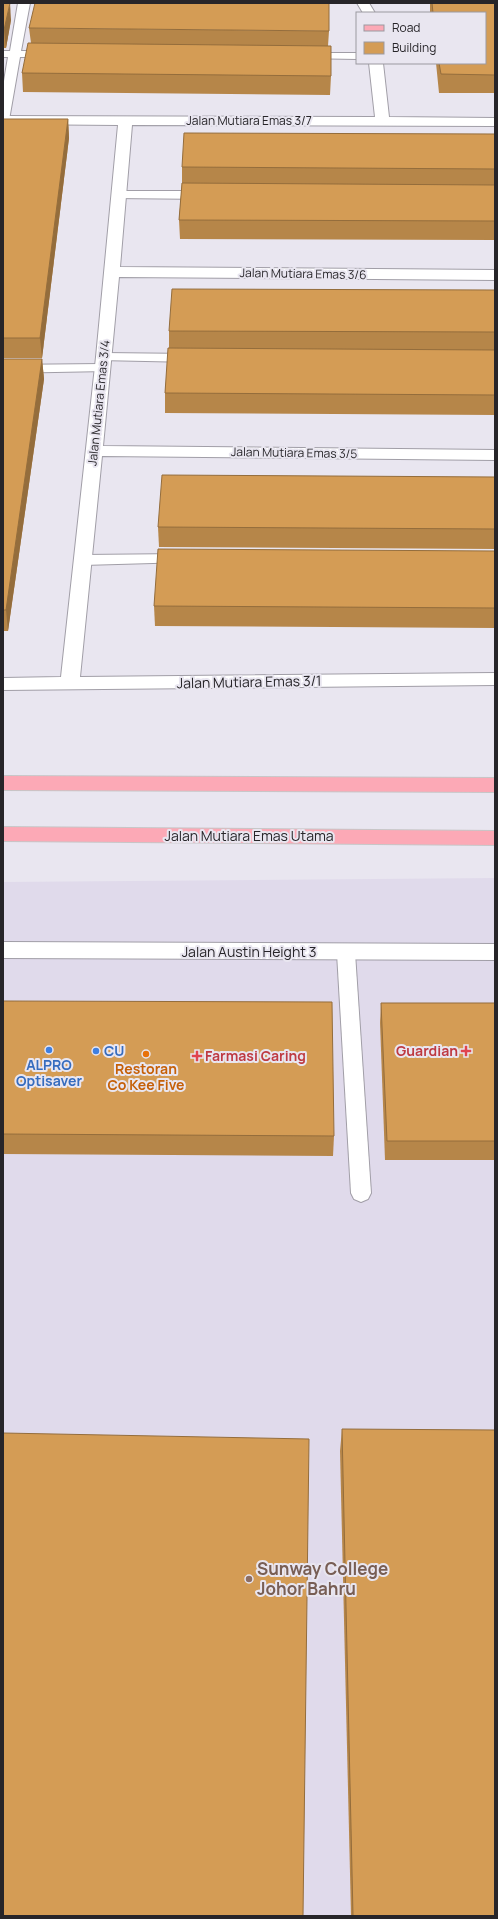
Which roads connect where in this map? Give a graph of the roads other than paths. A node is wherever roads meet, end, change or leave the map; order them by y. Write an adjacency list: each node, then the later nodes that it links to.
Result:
1 (24, 3): 4 (lane)
2 (363, 3): 3 (street)
3 (368, 12)
4 (8, 54): 5 (lane); 9 (lane)
5 (62, 54)
6 (293, 56): 7 (lane)
7 (356, 56)
8 (376, 64): 11 (street)
9 (3, 120): 10 (street, Jalan Mutiara Emas 3/7)
10 (125, 121): 11 (street, Jalan Mutiara Emas 3/7); 13 (street, Jalan Mutiara Emas 3/4)
11 (382, 122): 12 (street, Jalan Mutiara Emas 3/7)
12 (495, 122)
13 (119, 195): 14 (lane); 15 (street, Jalan Mutiara Emas 3/4)
14 (221, 195)
15 (112, 272): 16 (street, Jalan Mutiara Emas 3/6); 18 (street, Jalan Mutiara Emas 3/4)
16 (495, 275)
17 (207, 358): 18 (lane)
18 (103, 363): 19 (lane); 20 (street, Jalan Mutiara Emas 3/4)
19 (3, 369)
20 (94, 451): 21 (street, Jalan Mutiara Emas 3/5); 23 (street, Jalan Mutiara Emas 3/4)
21 (495, 455)
22 (194, 559): 23 (lane)
23 (84, 560): 26 (street, Jalan Mutiara Emas 3/4)
24 (495, 679): 26 (street, Jalan Mutiara Emas 3/1)
25 (3, 684): 26 (street, Jalan Mutiara Emas 3/1)
26 (70, 684)
27 (3, 783): 28 (main road)
28 (495, 785)
29 (3, 834): 30 (main road, Jalan Mutiara Emas Utama)
30 (495, 838)
31 (3, 950): 33 (street, Jalan Austin Height 3)
32 (495, 952): 33 (street, Jalan Austin Height 3)
33 (346, 953): 34 (lane)
34 (361, 1193)

